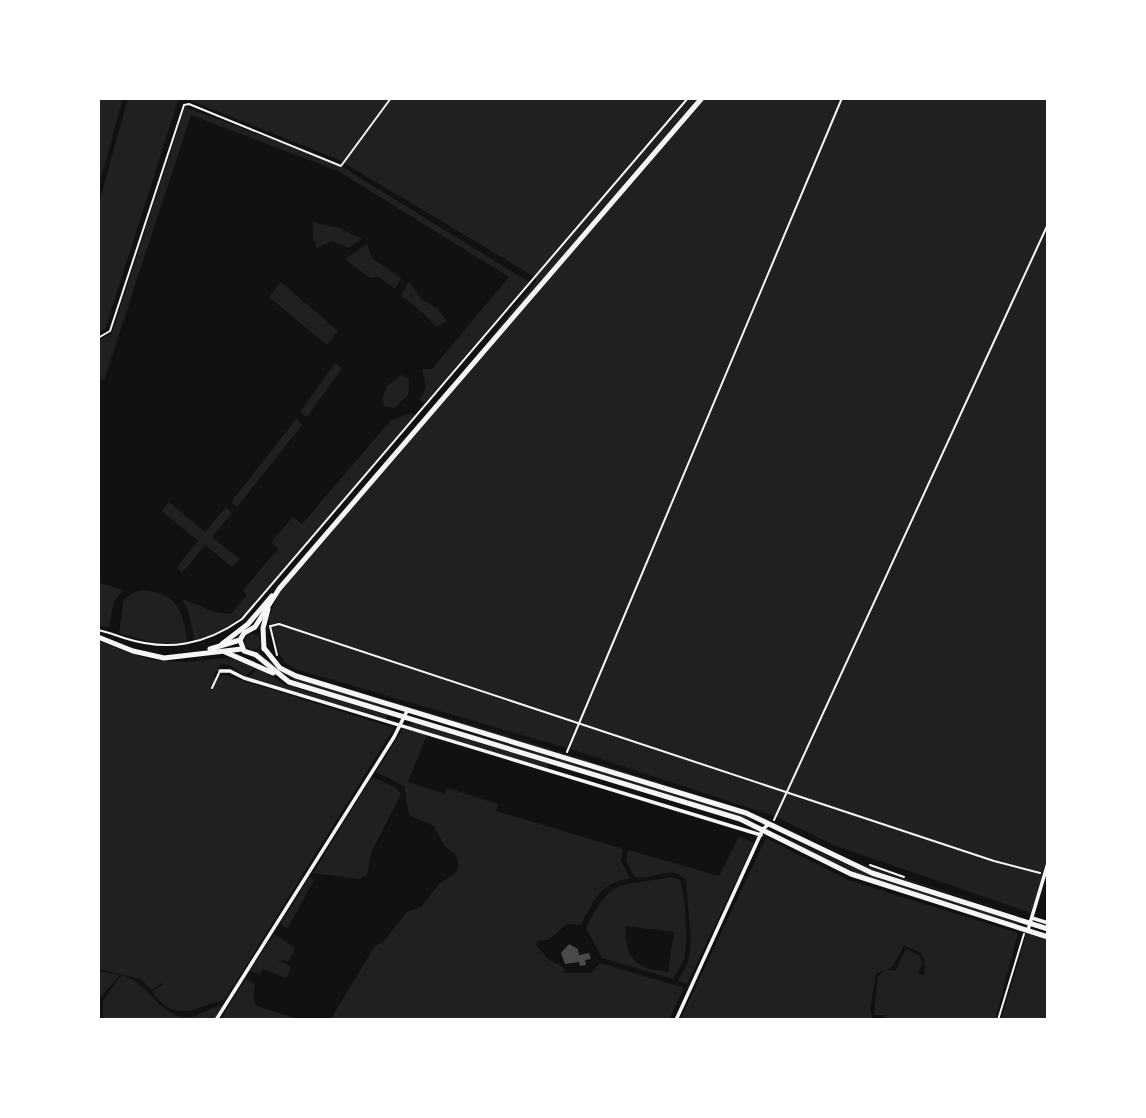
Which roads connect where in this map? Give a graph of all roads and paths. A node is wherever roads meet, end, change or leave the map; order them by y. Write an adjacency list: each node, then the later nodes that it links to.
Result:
1 (391, 98): 6 (path)
2 (688, 98): 9 (path)
3 (702, 98): 7 (main road)
4 (842, 98): 26 (path)
5 (1048, 224): 29 (path)
6 (98, 338)
7 (276, 594): 8 (main road); 9 (main road)
8 (268, 609): 10 (main road); 11 (main road)
9 (250, 616): 12 (path); 17 (main road)
10 (267, 624): 13 (main road); 20 (path); 26 (path)
11 (252, 629): 13 (main road); 15 (main road)
12 (98, 630)
13 (263, 634): 16 (main road)
14 (98, 637): 17 (main road)
15 (240, 640): 17 (main road); 18 (main road)
16 (264, 648): 19 (main road); 24 (main road)
17 (221, 649): 18 (main road); 22 (main road)
18 (242, 649): 19 (main road)
19 (256, 655): 22 (main road)
20 (280, 659)
21 (220, 671): 23 (lane); 27 (street)
22 (276, 674): 25 (main road)
23 (212, 688)
24 (407, 711): 25 (street); 31 (main road)
25 (404, 718): 27 (street); 31 (main road)
26 (580, 722): 28 (path); 29 (path)
27 (400, 726): 31 (street); 40 (street)
28 (567, 752)
29 (787, 792): 30 (path); 34 (path)
30 (784, 825)
31 (764, 830): 37 (main road); 41 (street)
32 (865, 863): 35 (path)
33 (1048, 863): 34 (street)
34 (1045, 874): 37 (street)
35 (914, 880)
36 (1048, 923): 37 (street)
37 (1030, 924): 38 (main road); 39 (main road); 42 (path)
38 (1048, 929)
39 (1048, 937)
40 (216, 1020)
41 (677, 1020)
42 (998, 1020)

